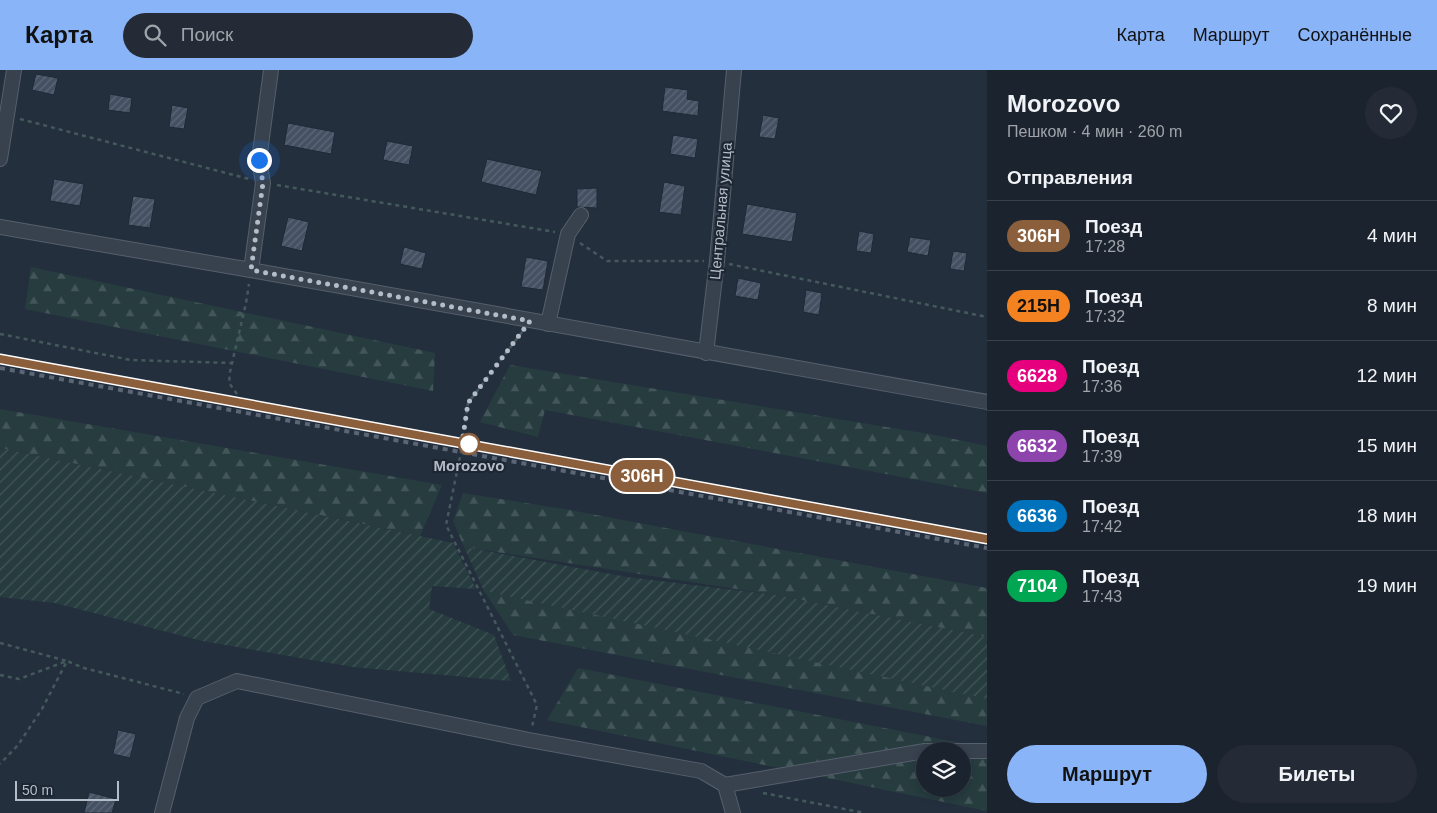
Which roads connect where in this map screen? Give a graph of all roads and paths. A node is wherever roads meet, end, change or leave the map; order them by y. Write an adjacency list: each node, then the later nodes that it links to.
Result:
1 (14, 70): 4 (street)
2 (271, 70): 6 (street)
3 (734, 70): 10 (street, Центральная улица)
4 (7, 115): 5 (street); 6 (path)
5 (0, 159)
6 (263, 183): 9 (path); 11 (street)
7 (581, 215): 9 (street)
8 (0, 227): 11 (street)
9 (568, 234): 10 (path); 14 (street)
10 (717, 261): 12 (path); 16 (street, Центральная улица)
11 (251, 270): 13 (street); 17 (path)
12 (987, 317)
13 (530, 321): 14 (street); 24 (path)
14 (548, 324): 16 (street)
15 (0, 334): 17 (path)
16 (706, 353): 19 (street)
17 (232, 363): 18 (path)
18 (237, 394)
19 (987, 402)
20 (0, 643): 21 (path)
21 (67, 661): 22 (path); 23 (path); 28 (path)
22 (0, 675)
23 (197, 698): 24 (street); 31 (street)
24 (529, 740): 29 (street)
25 (971, 751): 26 (street)
26 (987, 751)
27 (916, 753): 29 (street)
28 (0, 764)
29 (725, 784): 32 (street)
30 (759, 792): 33 (path)
31 (162, 813)
32 (733, 813)
33 (864, 813)

